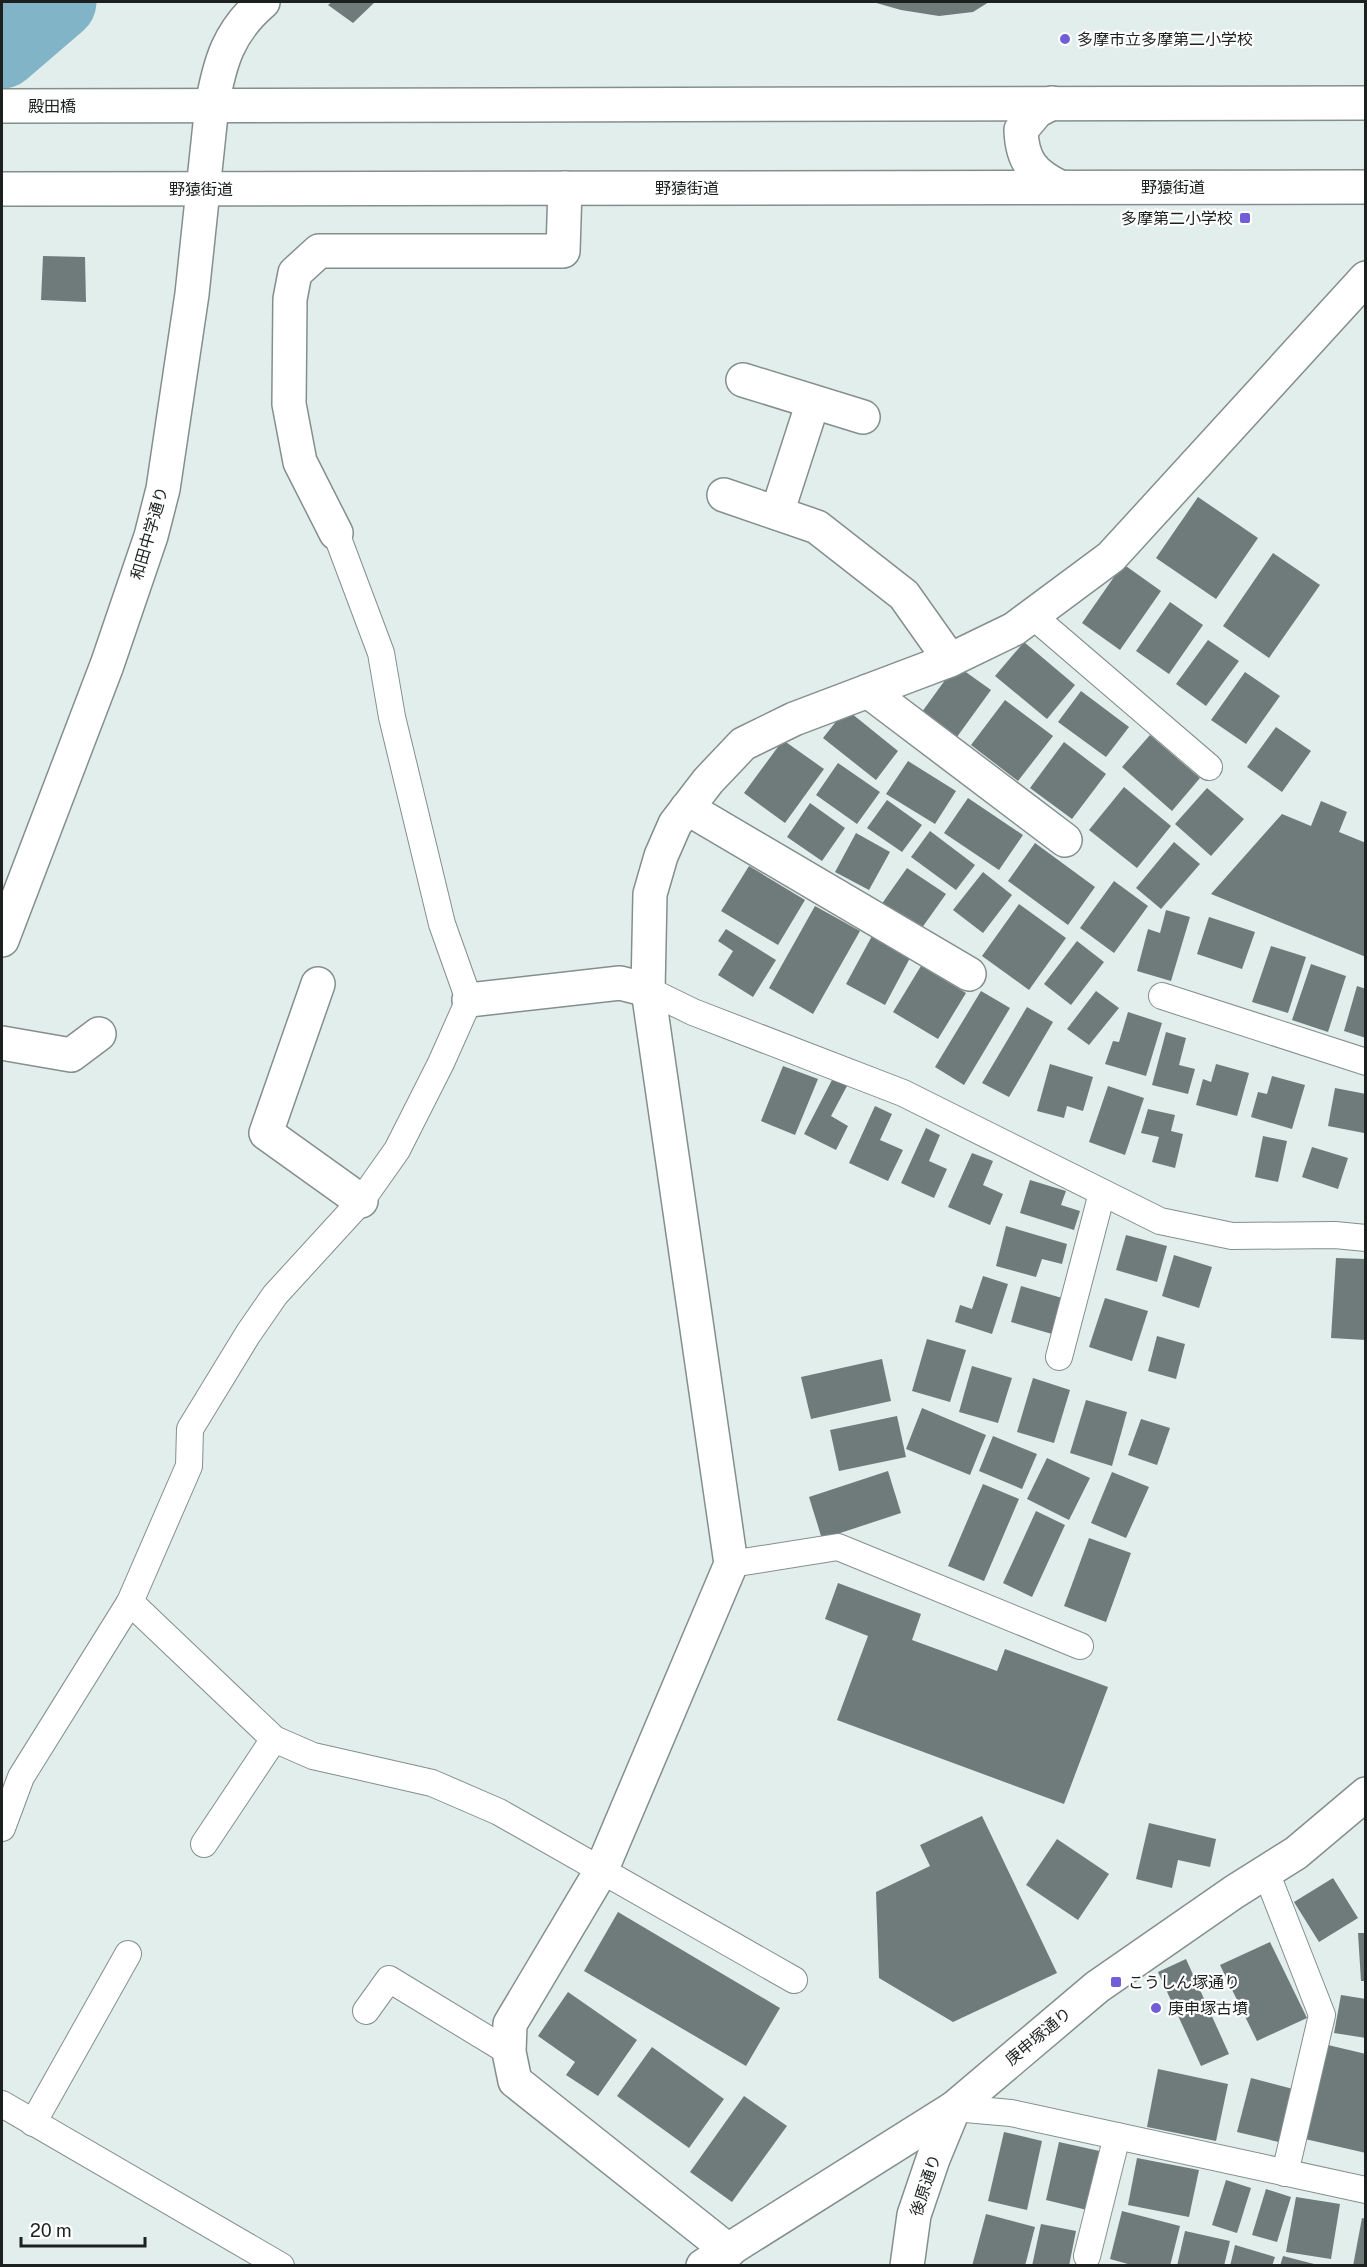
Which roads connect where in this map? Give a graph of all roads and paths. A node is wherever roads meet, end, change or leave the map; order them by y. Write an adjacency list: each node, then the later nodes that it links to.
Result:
1 (263, 2): 4 (street, 和田中学通り)
2 (1052, 103): 3 (street); 4 (street); 6 (street)
3 (1365, 103)
4 (212, 105): 5 (street, 殿田橋); 10 (street, 和田中学通り)
5 (2, 106)
6 (1060, 187): 7 (street, 野猿街道); 8 (street, 野猿街道)
7 (1365, 187)
8 (565, 188): 10 (street, 野猿街道); 17 (street)
9 (5, 189): 10 (street, 野猿街道)
10 (203, 189): 24 (street, 和田中学通り)
11 (1365, 278): 18 (street)
12 (743, 380): 13 (street)
13 (813, 402): 14 (street); 16 (street)
14 (862, 417)
15 (724, 495): 16 (street)
16 (777, 513): 19 (street)
17 (336, 533): 29 (lane)
18 (1033, 616): 19 (street); 21 (lane)
19 (950, 660): 20 (street)
20 (868, 691): 22 (street); 23 (street)
21 (1209, 766)
22 (687, 808): 25 (street); 27 (street)
23 (1065, 840)
24 (2, 939)
25 (969, 974)
26 (318, 984): 34 (street)
27 (648, 990): 29 (street); 33 (lane); 37 (street)
28 (1162, 996): 32 (lane)
29 (469, 1000): 34 (lane)
30 (99, 1034): 31 (street)
31 (2, 1042)
32 (1365, 1062)
33 (1102, 1192): 35 (lane); 36 (lane)
34 (361, 1201): 38 (lane)
35 (1365, 1238)
36 (1059, 1357)
37 (731, 1564): 39 (lane); 44 (street)
38 (130, 1602): 40 (lane); 42 (lane)
39 (1080, 1646)
40 (274, 1739): 43 (lane); 44 (lane)
41 (1365, 1794): 45 (street, 庚申塚通り)
42 (2, 1828)
43 (204, 1844)
44 (601, 1871): 47 (lane); 49 (street)
45 (1266, 1872): 51 (street, 庚申塚通り); 54 (lane)
46 (128, 1954): 52 (lane)
47 (794, 1980)
48 (366, 2011): 49 (lane)
49 (509, 2052): 57 (street)
50 (2, 2104): 52 (lane)
51 (954, 2108): 53 (lane); 57 (street, 庚申塚通り); 59 (street, 後原通り)
52 (33, 2123): 58 (lane)
53 (1117, 2136): 54 (lane); 56 (lane)
54 (1285, 2173): 55 (lane)
55 (1365, 2190)
56 (1087, 2256)
57 (716, 2258)
58 (281, 2265)
59 (907, 2265)

